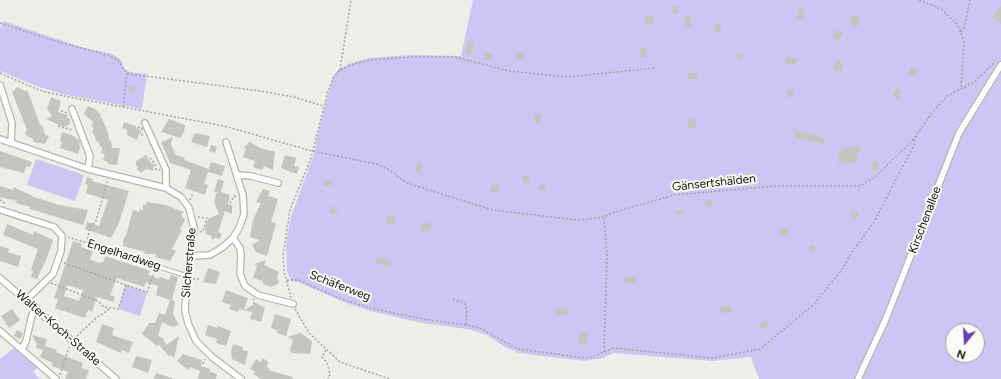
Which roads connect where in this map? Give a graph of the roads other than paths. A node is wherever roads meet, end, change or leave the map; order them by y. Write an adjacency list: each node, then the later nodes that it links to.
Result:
1 (999, 63): 26 (street, Kirschenallee)
2 (0, 84): 7 (street)
3 (72, 110): 8 (street)
4 (145, 123): 11 (street)
5 (0, 139): 7 (street, Silcherstraße)
6 (226, 142): 9 (street)
7 (11, 143): 8 (street, Silcherstraße)
8 (88, 169): 11 (street, Silcherstraße)
9 (237, 175): 10 (street); 13 (street)
10 (278, 183)
11 (166, 188): 14 (street, Silcherstraße)
12 (2, 210): 18 (street)
13 (233, 238): 14 (street); 19 (street)
14 (190, 256): 16 (street, Silcherstraße)
15 (156, 266): 16 (lane, Engelhardweg)
16 (187, 276): 25 (street, Silcherstraße)
17 (0, 278): 18 (street, Walter-Koch-Straße)
18 (26, 300): 20 (street, Walter-Koch-Straße)
19 (293, 304)
20 (36, 308): 22 (street); 24 (street, Walter-Koch-Straße)
21 (0, 331): 22 (street)
22 (22, 349): 23 (street)
23 (56, 379)
24 (116, 379)
25 (241, 379)
26 (858, 379)

